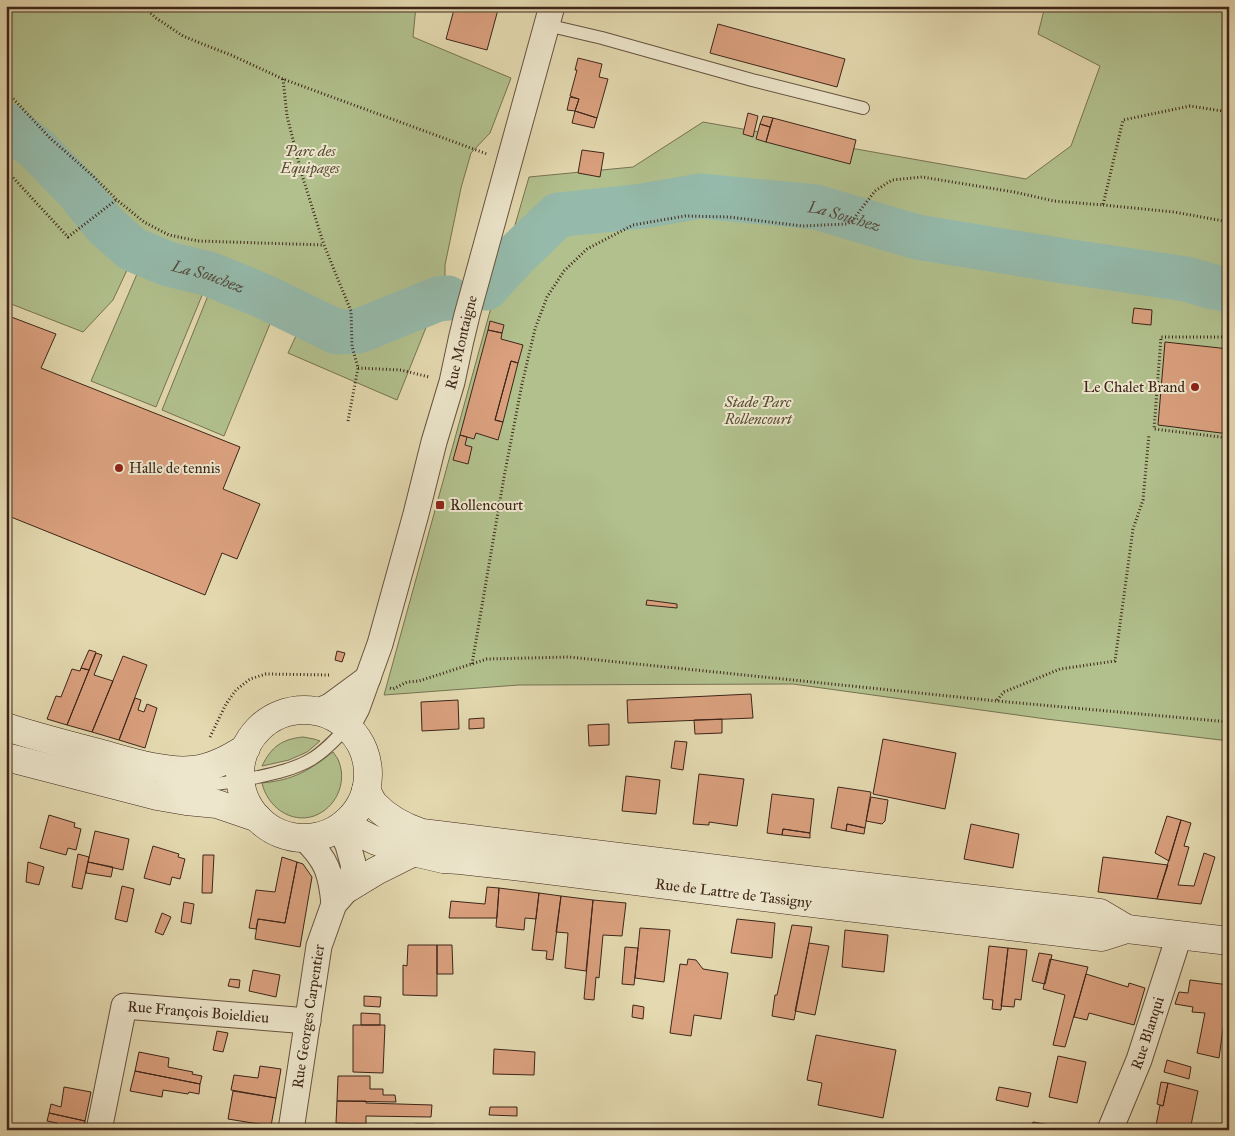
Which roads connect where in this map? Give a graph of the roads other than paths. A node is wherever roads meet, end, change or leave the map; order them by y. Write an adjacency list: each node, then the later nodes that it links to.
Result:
1 (550, 15): 2 (lane); 3 (street, Rue Montaigne)
2 (863, 108)
3 (368, 678): 4 (street); 5 (street, Rue Montaigne)
4 (319, 711): 5 (main road); 8 (main road)
5 (347, 726): 12 (lane); 13 (main road)
6 (6, 727): 8 (main road)
7 (6, 739): 10 (lane)
8 (246, 748): 12 (main road)
9 (6, 757): 14 (main road)
10 (69, 758)
11 (150, 781): 12 (lane)
12 (240, 781): 14 (main road)
13 (366, 790): 15 (main road); 19 (main road, Rue de Lattre de Tassigny)
14 (258, 818): 16 (main road)
15 (342, 825): 16 (main road); 17 (main road, Rue de Lattre de Tassigny); 18 (street, Rue Georges Carpentier)
16 (304, 838): 18 (street, Rue Georges Carpentier)
17 (412, 853): 18 (main road); 19 (main road, Rue de Lattre de Tassigny)
18 (341, 896): 22 (street, Rue Georges Carpentier)
19 (1127, 929): 20 (main road, Rue de Lattre de Tassigny)
20 (1179, 936): 21 (main road, Rue de Lattre de Tassigny); 25 (street, Rue Blanqui)
21 (1229, 941)
22 (308, 1021): 23 (street, Rue François Boieldieu); 24 (street, Rue Georges Carpentier)
23 (99, 1130)
24 (291, 1130)
25 (1110, 1130)

